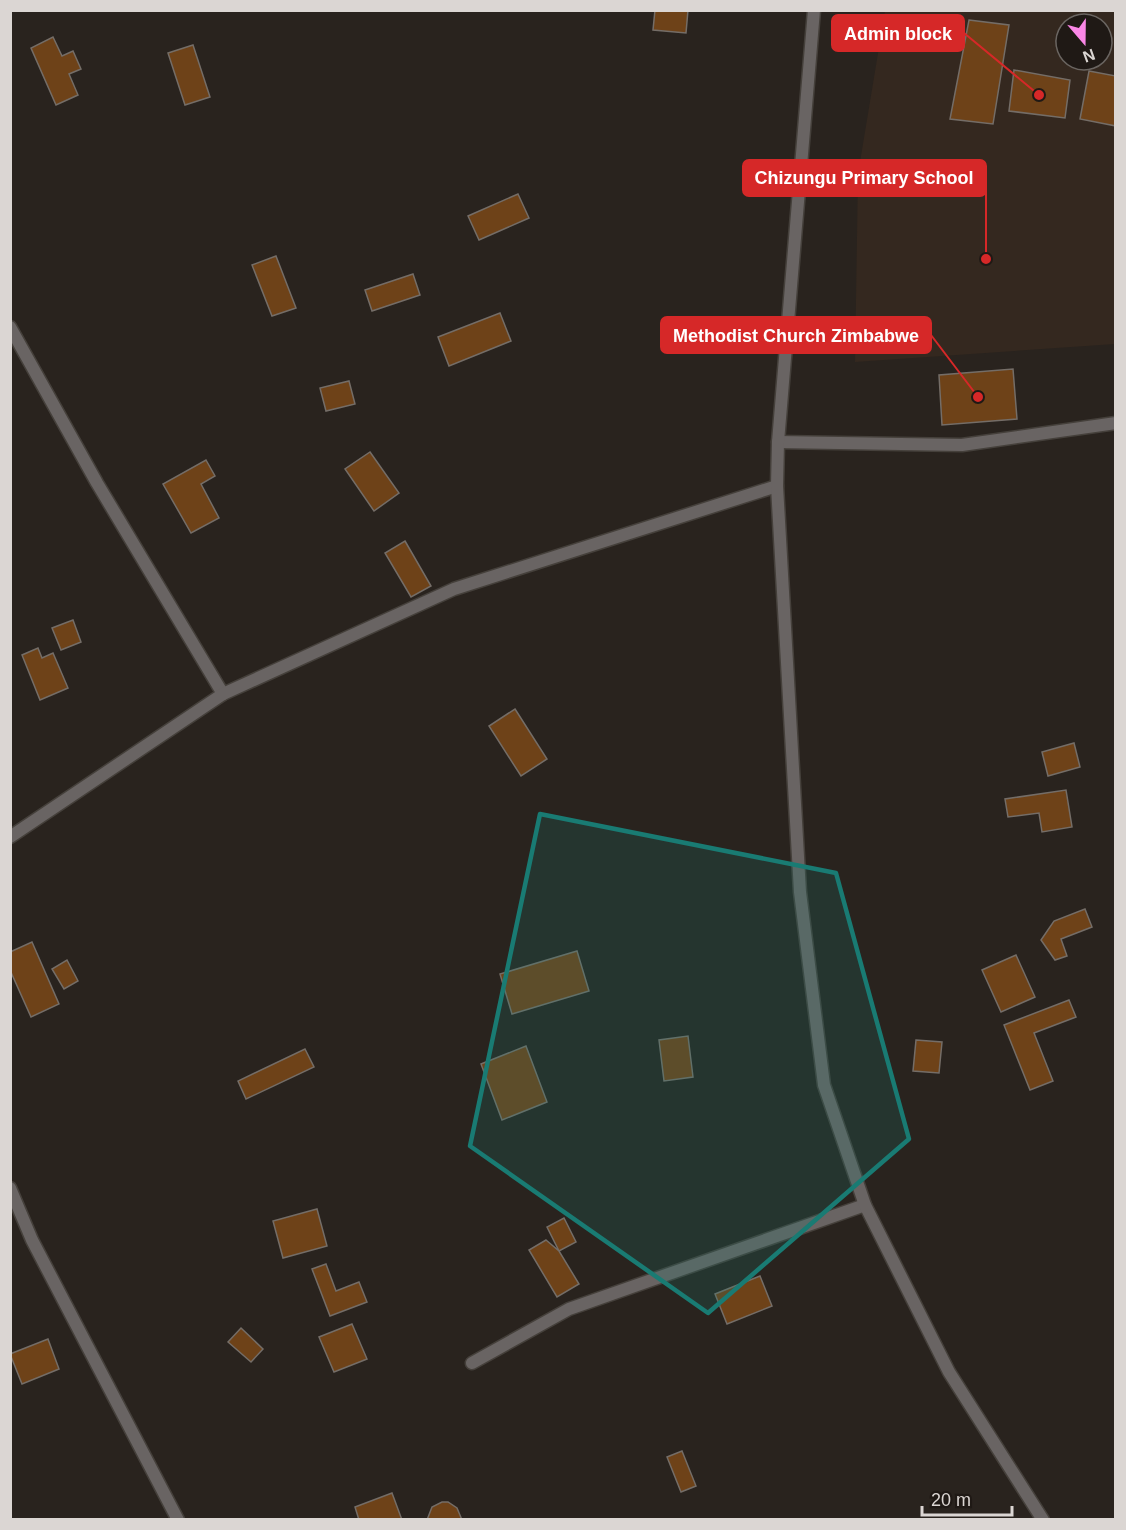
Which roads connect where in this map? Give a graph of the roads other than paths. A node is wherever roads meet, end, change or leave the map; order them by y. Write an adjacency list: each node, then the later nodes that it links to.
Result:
1 (814, 10): 4 (street)
2 (10, 327): 6 (street)
3 (1116, 423): 4 (street)
4 (778, 442): 5 (street)
5 (777, 486): 6 (street); 9 (street)
6 (223, 694): 7 (street)
7 (10, 837)
8 (10, 1188): 11 (street)
9 (865, 1205): 10 (street); 12 (street)
10 (472, 1363)
11 (178, 1520)
12 (1043, 1520)

